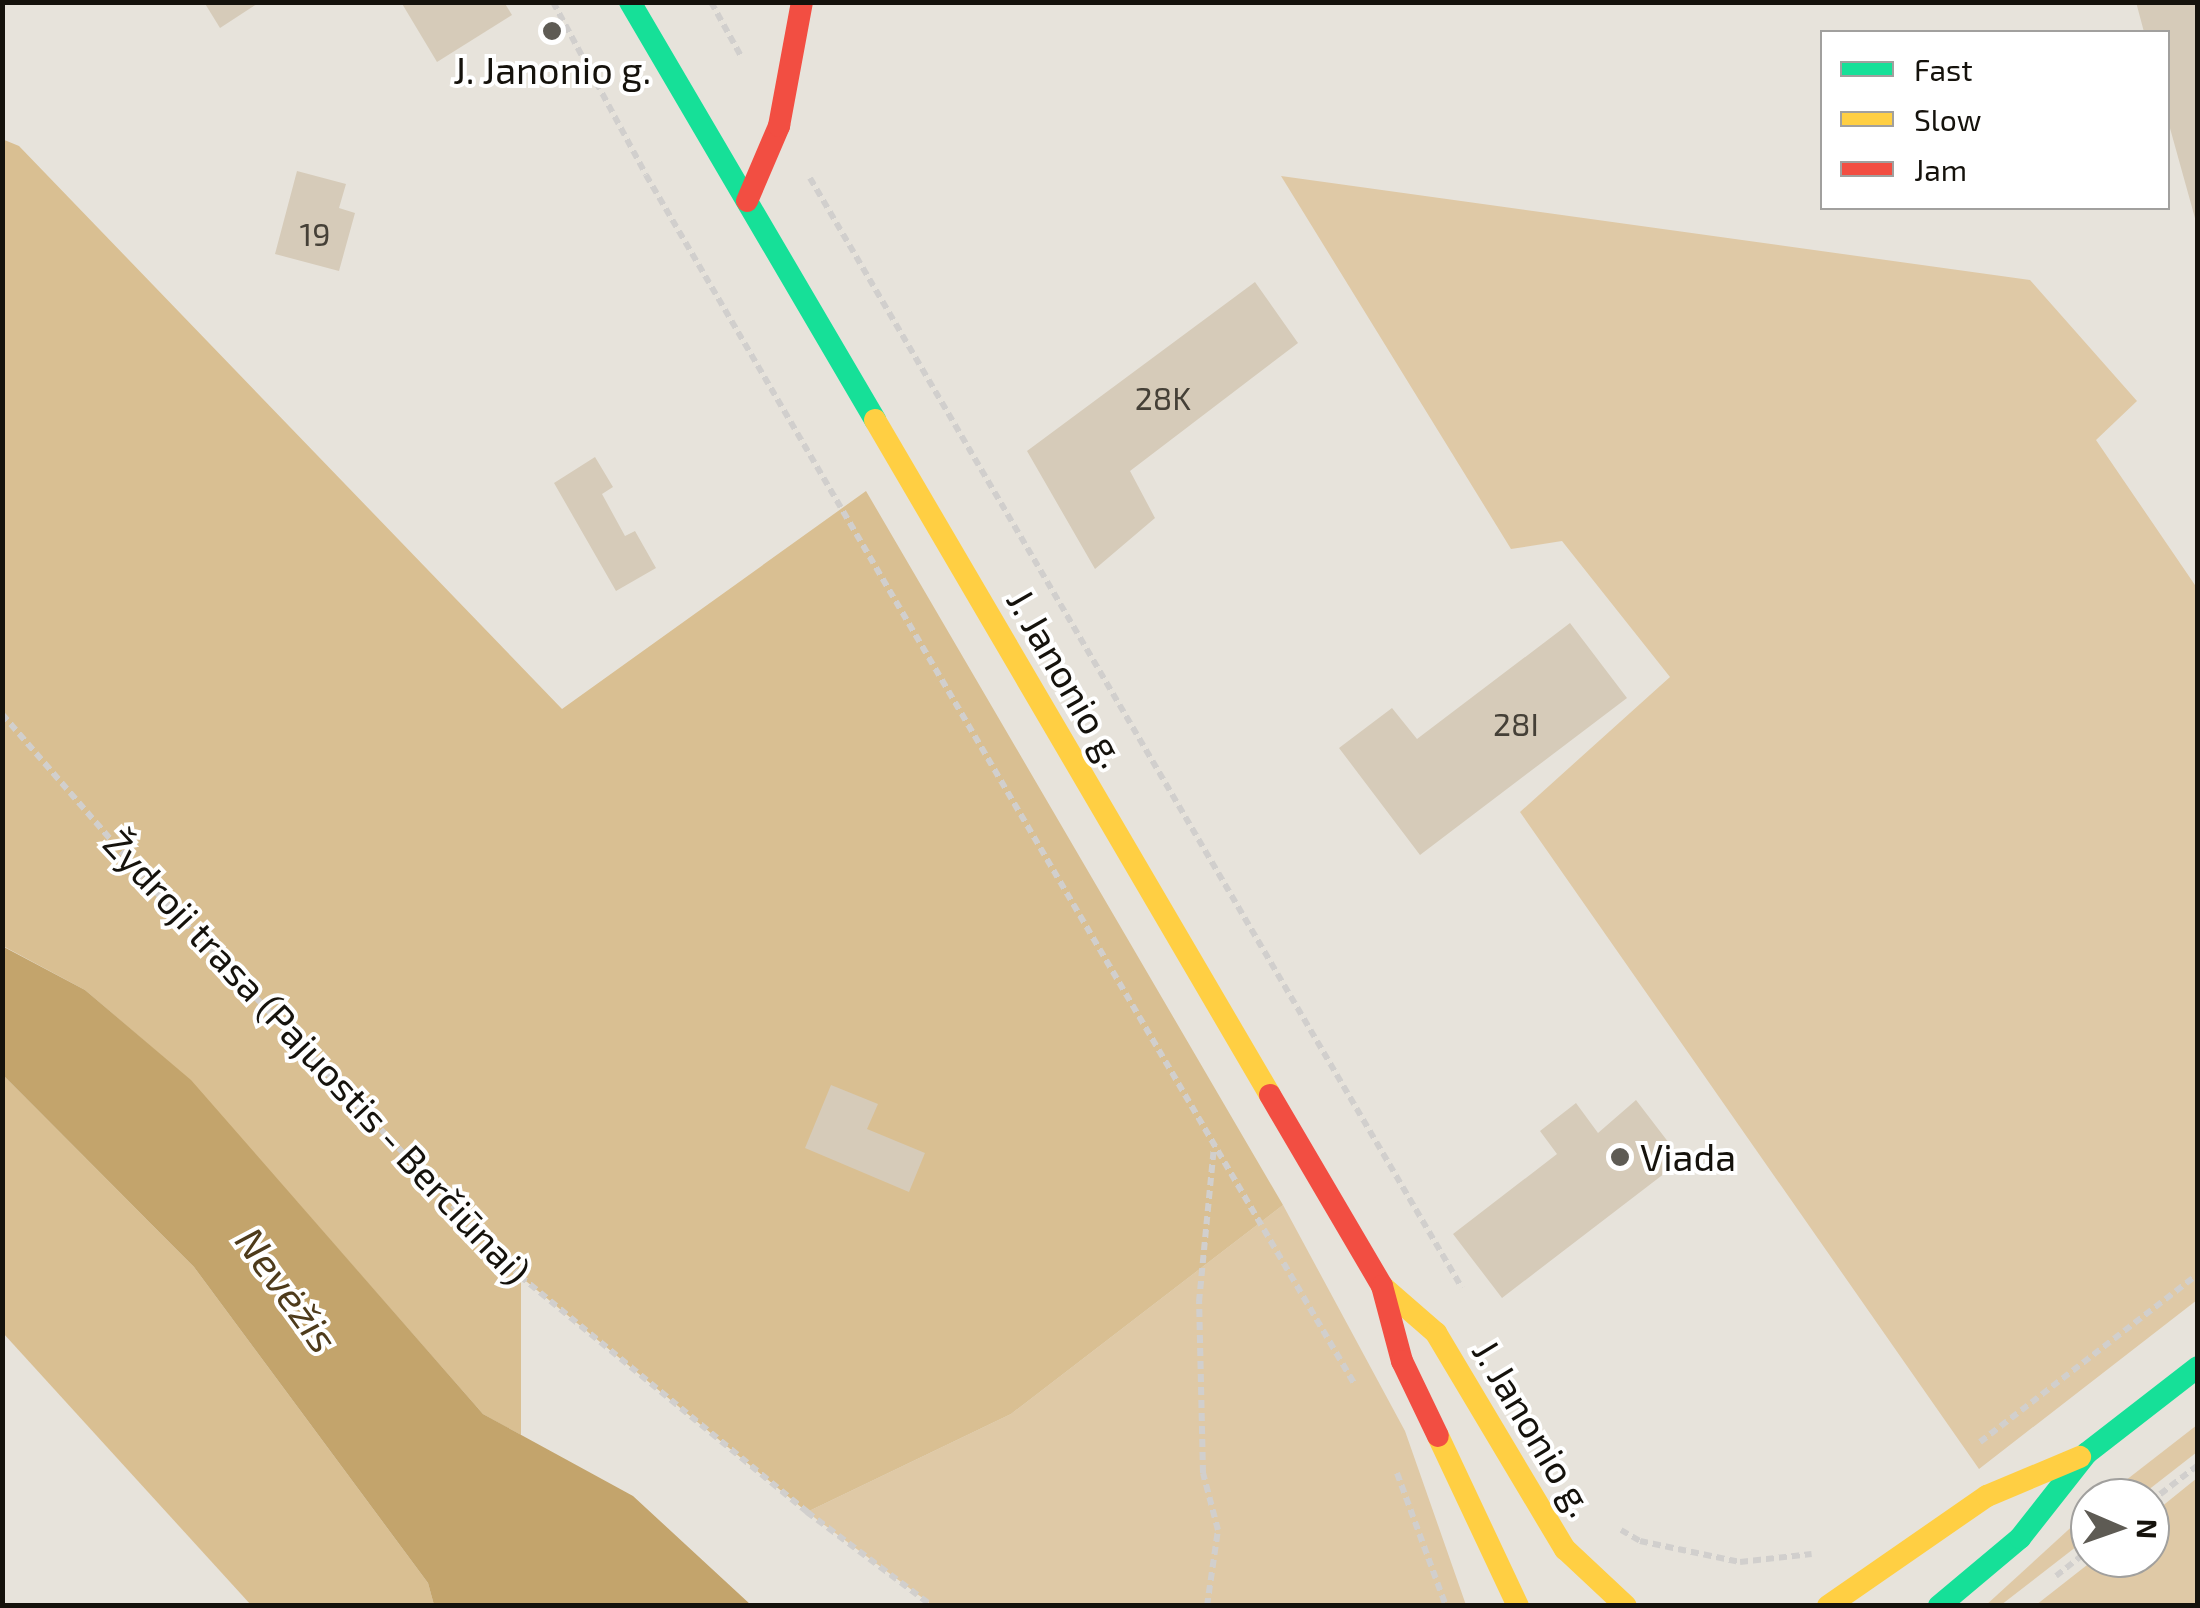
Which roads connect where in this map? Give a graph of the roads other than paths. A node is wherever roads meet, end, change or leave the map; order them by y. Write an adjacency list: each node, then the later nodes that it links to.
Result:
1 (630, 2): 3 (street, J. Janonio g.)
2 (802, 2): 3 (street)
3 (747, 200): 4 (street, J. Janonio g.)
4 (1382, 1286): 7 (street, J. Janonio g.); 8 (street, J. Janonio g.)
5 (2198, 1367): 6 (street)
6 (2087, 1454): 9 (street); 10 (street)
7 (1518, 1606)
8 (1626, 1606)
9 (1828, 1606)
10 (1940, 1606)

